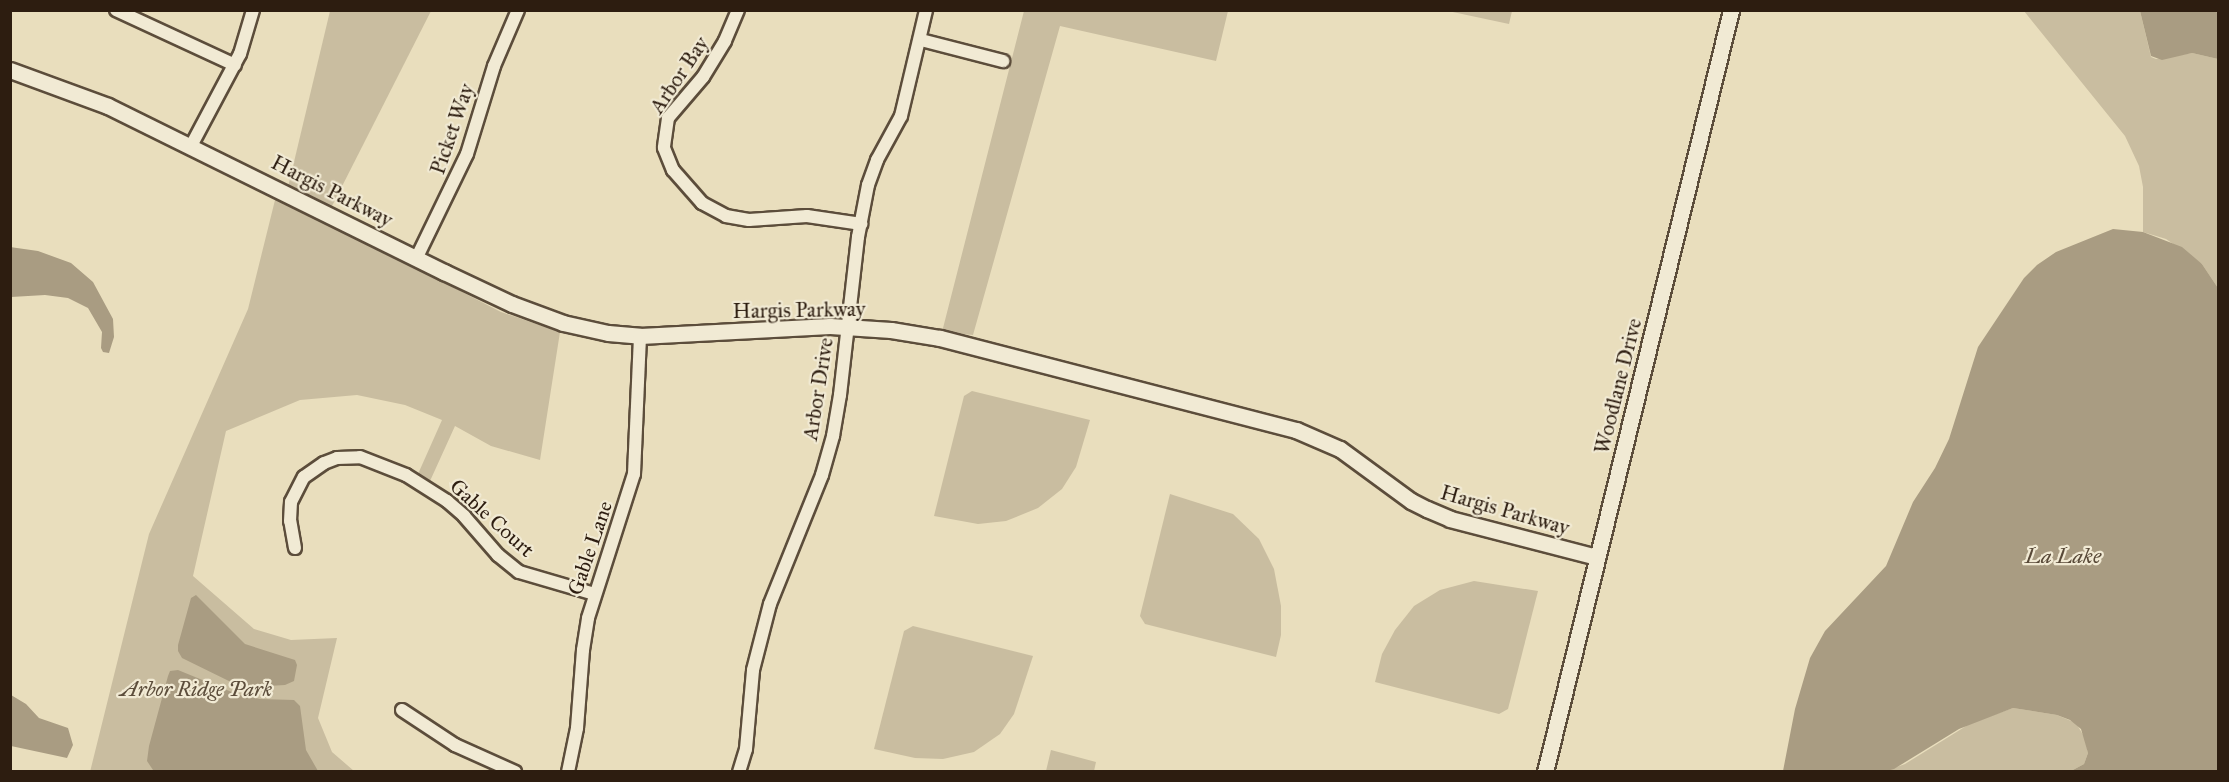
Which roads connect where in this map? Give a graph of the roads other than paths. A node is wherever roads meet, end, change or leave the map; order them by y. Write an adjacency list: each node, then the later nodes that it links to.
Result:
1 (116, 10): 9 (street)
2 (253, 10): 9 (street)
3 (518, 10): 13 (street, Picket Way)
4 (738, 10): 12 (street, Arbor Bay)
5 (926, 10): 7 (street, Arbor Drive)
6 (1731, 10): 17 (street, Woodlane Drive)
7 (921, 40): 8 (street); 12 (street, Arbor Drive)
8 (1003, 61)
9 (234, 64): 11 (street)
10 (12, 72): 11 (street, Hargis Parkway)
11 (191, 146): 13 (street, Hargis Parkway)
12 (861, 224): 14 (street, Arbor Drive)
13 (417, 257): 15 (street, Hargis Parkway)
14 (848, 326): 15 (street, Hargis Parkway); 17 (street, Hargis Parkway); 22 (street, Arbor Drive)
15 (640, 336): 18 (street, Gable Lane)
16 (295, 548): 18 (street, Gable Court)
17 (1597, 557): 23 (street, Woodlane Drive)
18 (594, 594): 21 (street, Gable Lane)
19 (402, 710): 20 (street)
20 (515, 771)
21 (568, 771)
22 (739, 771)
23 (1545, 771)

